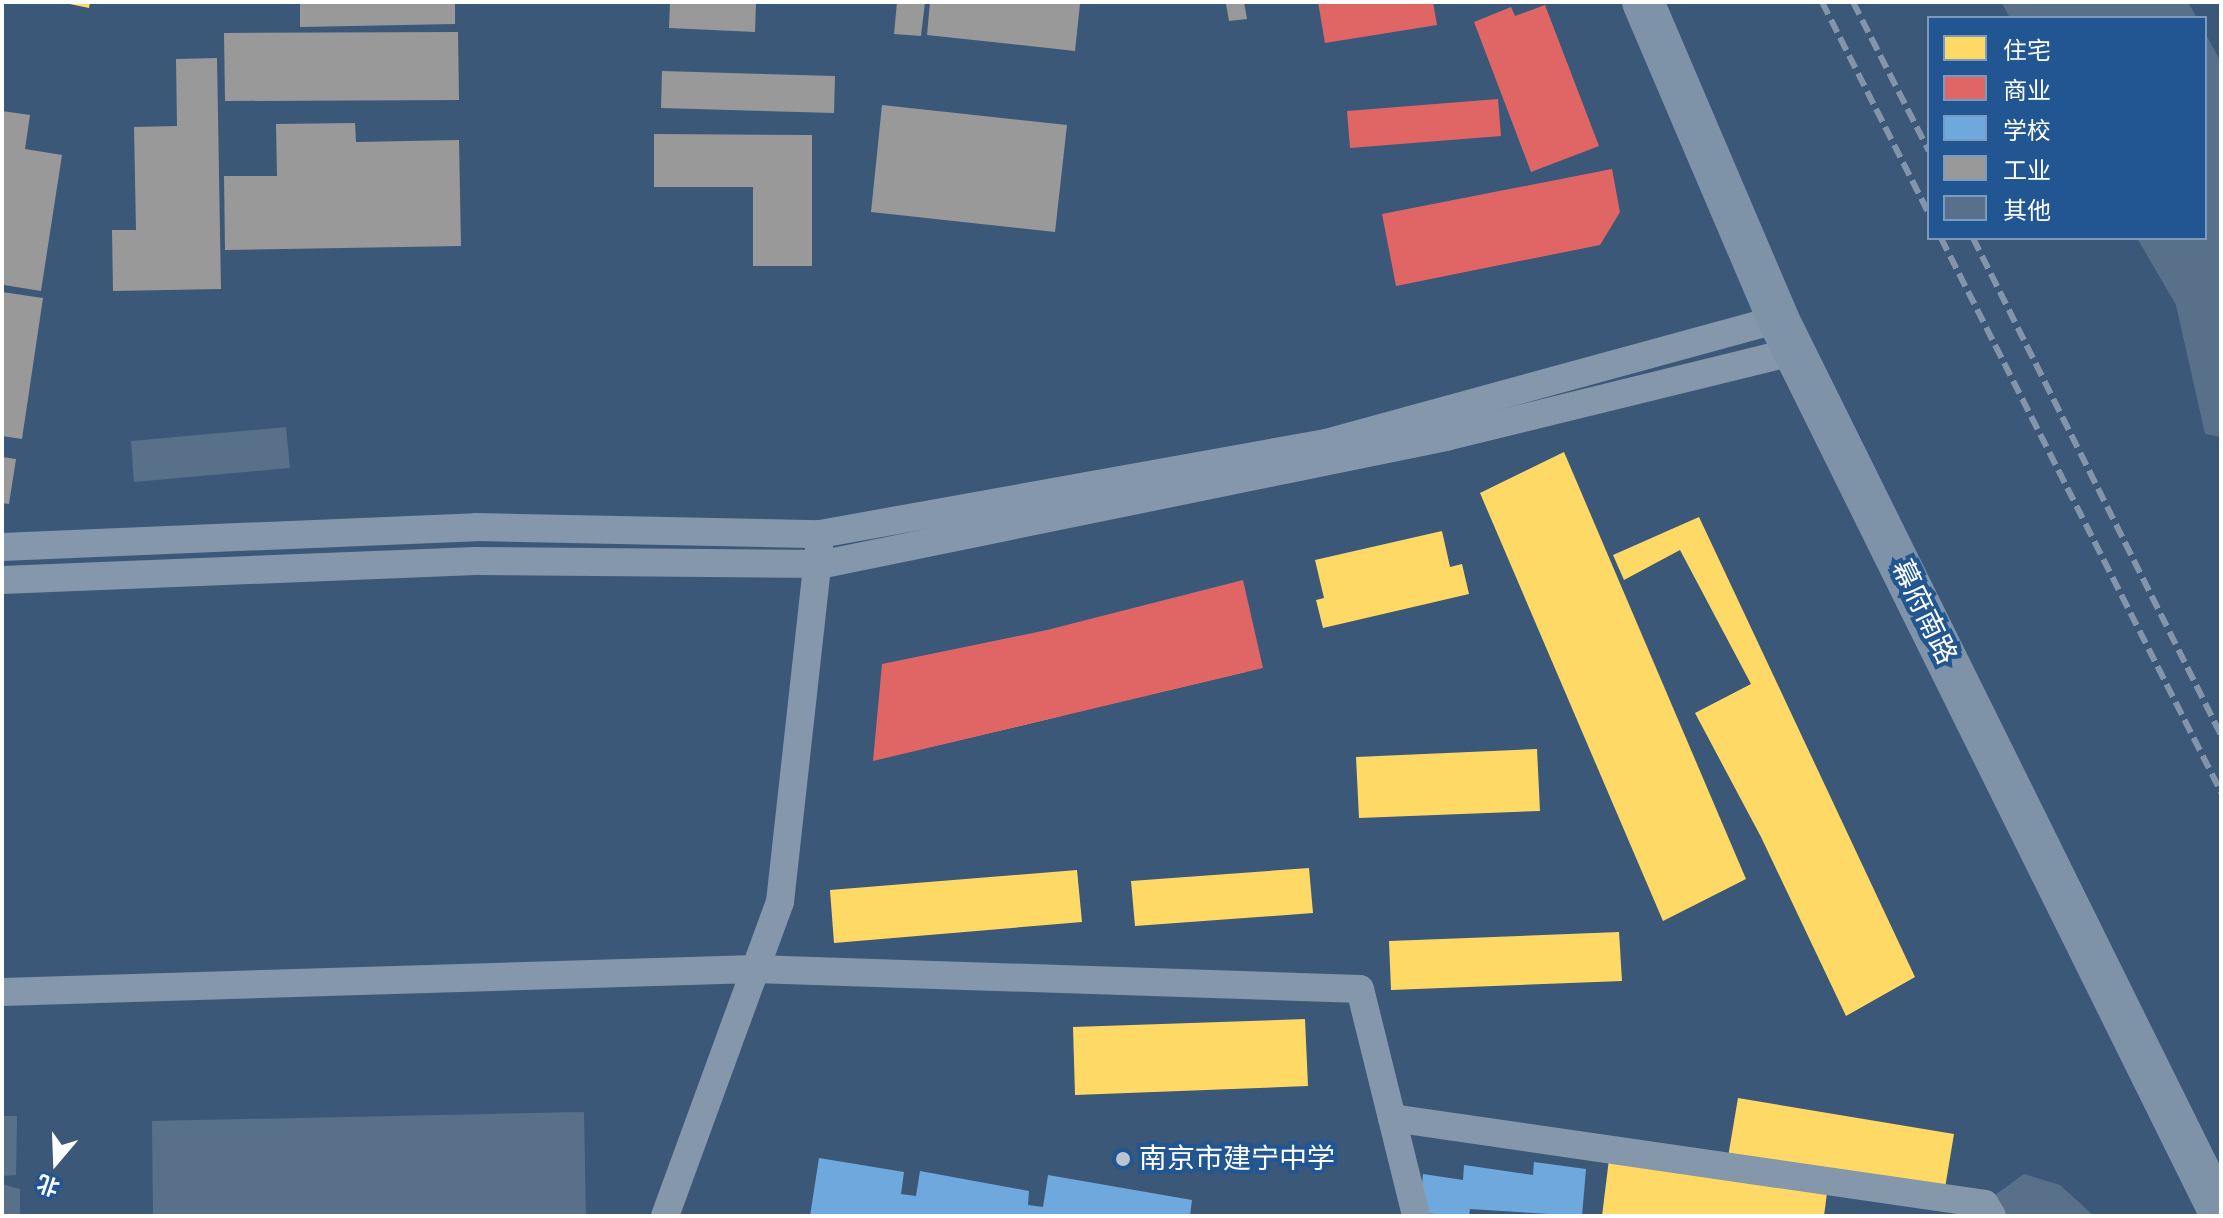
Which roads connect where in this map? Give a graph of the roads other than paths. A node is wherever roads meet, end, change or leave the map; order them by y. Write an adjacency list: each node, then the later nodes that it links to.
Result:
1 (1643, 2): 2 (street, 幕府南路)
2 (1786, 335): 3 (street); 5 (street); 9 (street, 幕府南路)
3 (820, 534): 4 (street); 6 (street)
4 (2, 547)
5 (2, 580)
6 (755, 969): 7 (street); 8 (street); 10 (street)
7 (2, 992)
8 (1392, 1118): 11 (street); 12 (street)
9 (2221, 1215)
10 (665, 1216)
11 (1416, 1216)
12 (1992, 1216)

